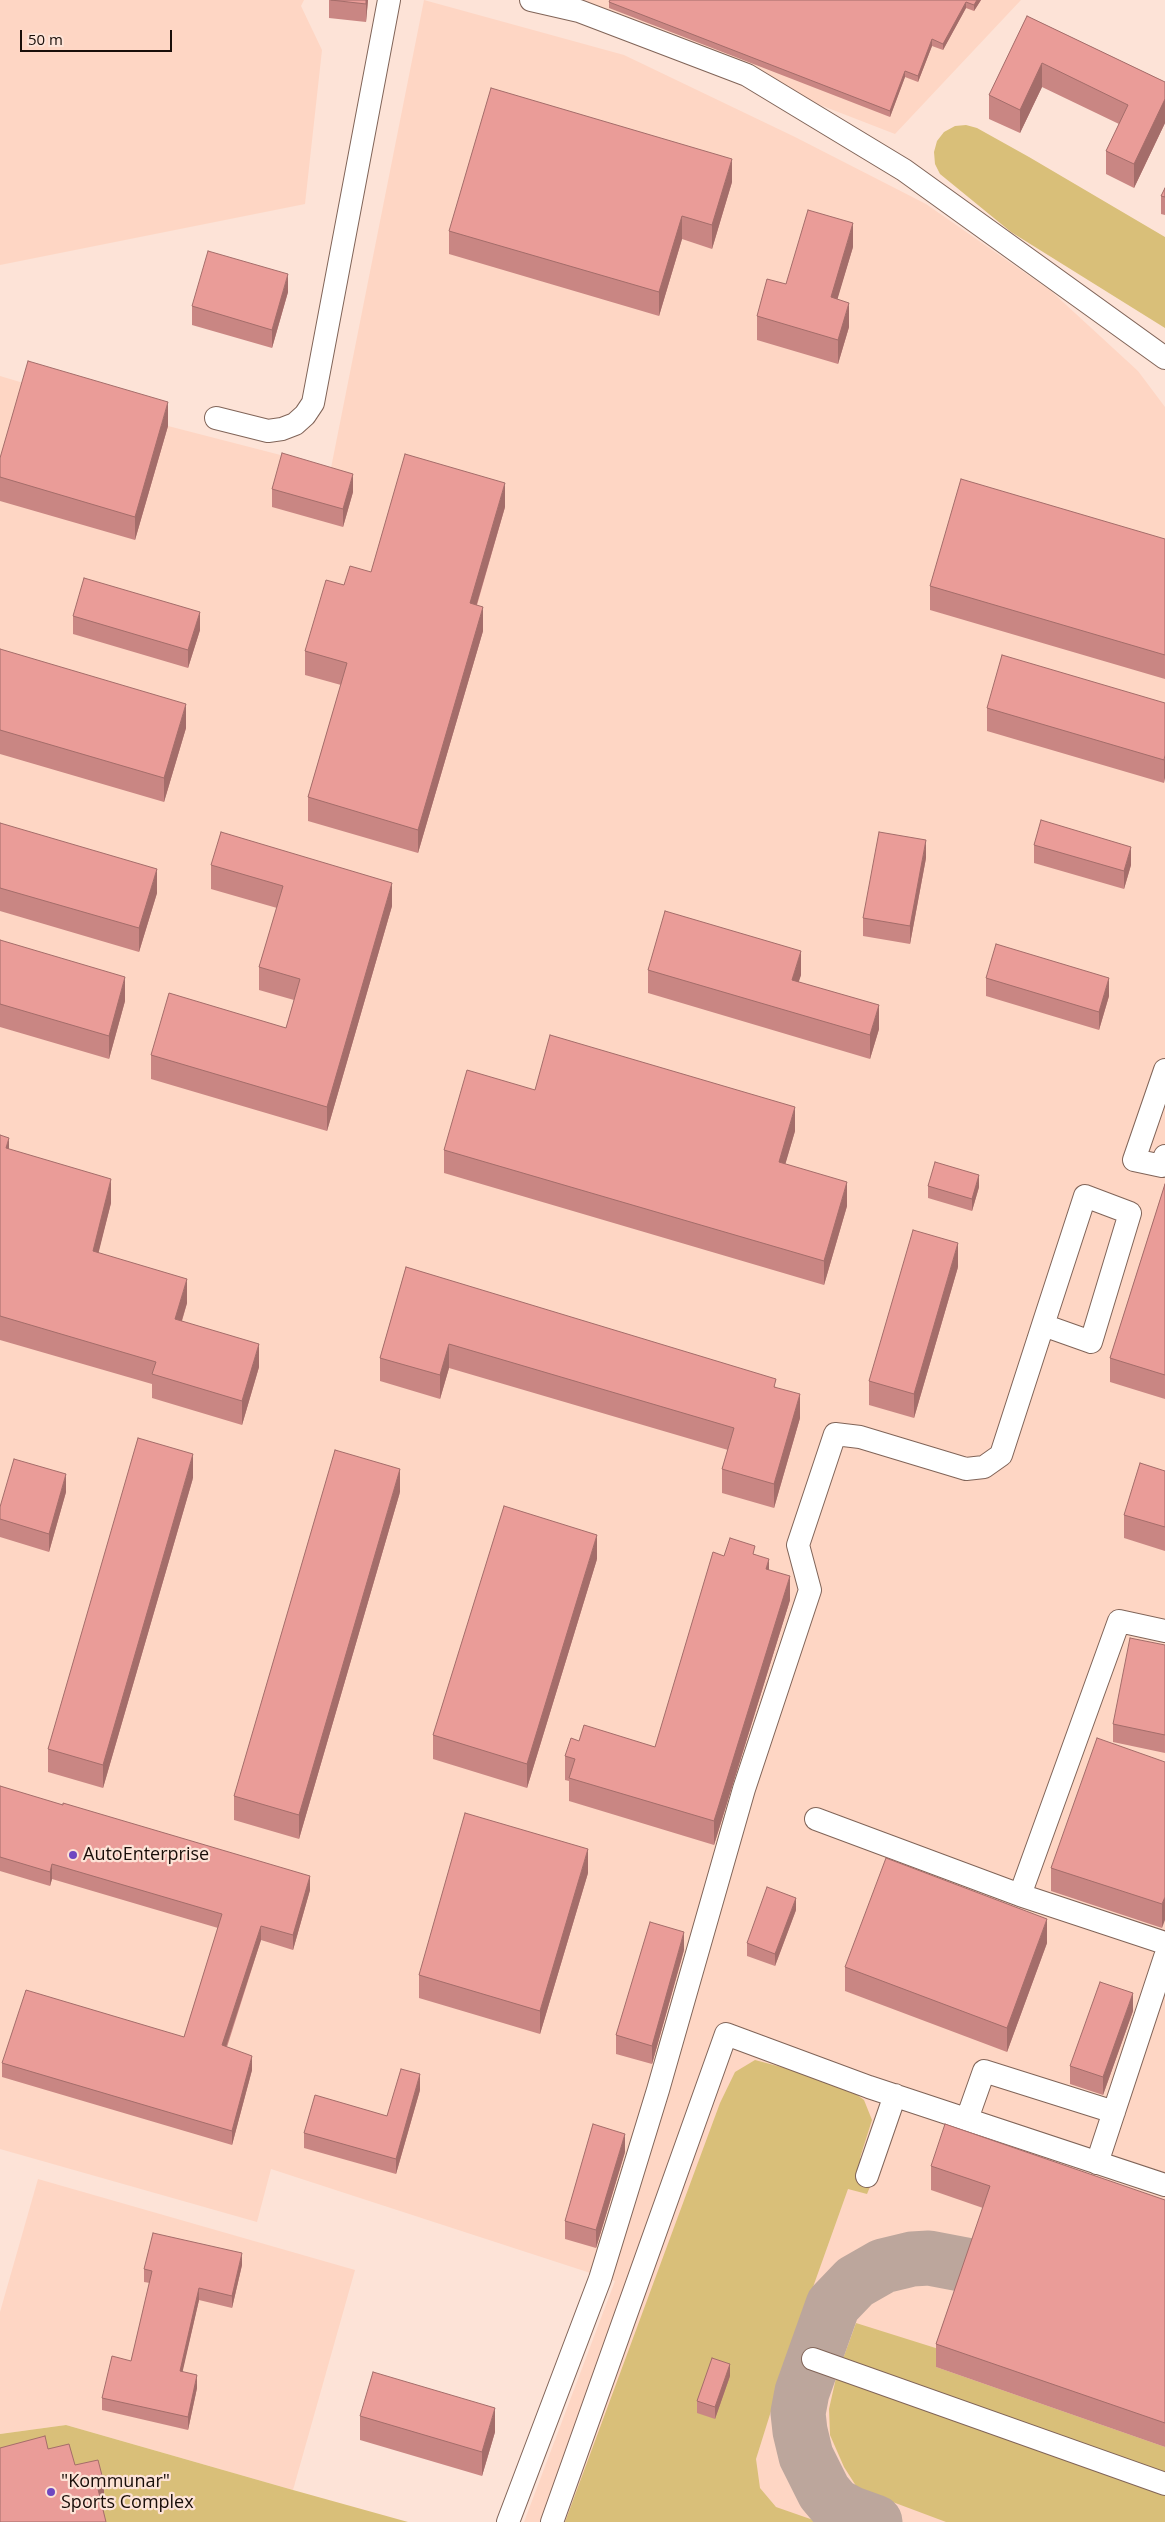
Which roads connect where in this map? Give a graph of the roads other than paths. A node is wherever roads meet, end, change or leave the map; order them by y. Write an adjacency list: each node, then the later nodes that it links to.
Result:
1 (390, 0): 4 (street)
2 (531, 0): 3 (street)
3 (1165, 358)
4 (216, 418)
5 (1165, 1070): 6 (street)
6 (1165, 1156)
7 (1043, 1325): 7 (street); 22 (street)
8 (1165, 1632): 10 (street)
9 (816, 1819): 10 (street)
10 (1020, 1895): 11 (street)
11 (1165, 1943)
12 (1165, 1957): 13 (street)
13 (1158, 2001): 15 (street)
14 (895, 2095): 16 (street); 18 (street); 23 (street)
15 (1114, 2112): 16 (street); 17 (street)
16 (967, 2120): 17 (street)
17 (1097, 2163): 19 (street)
18 (867, 2176)
19 (1165, 2185)
20 (813, 2359): 21 (street)
21 (1165, 2484)
22 (508, 2522)
23 (552, 2522)

